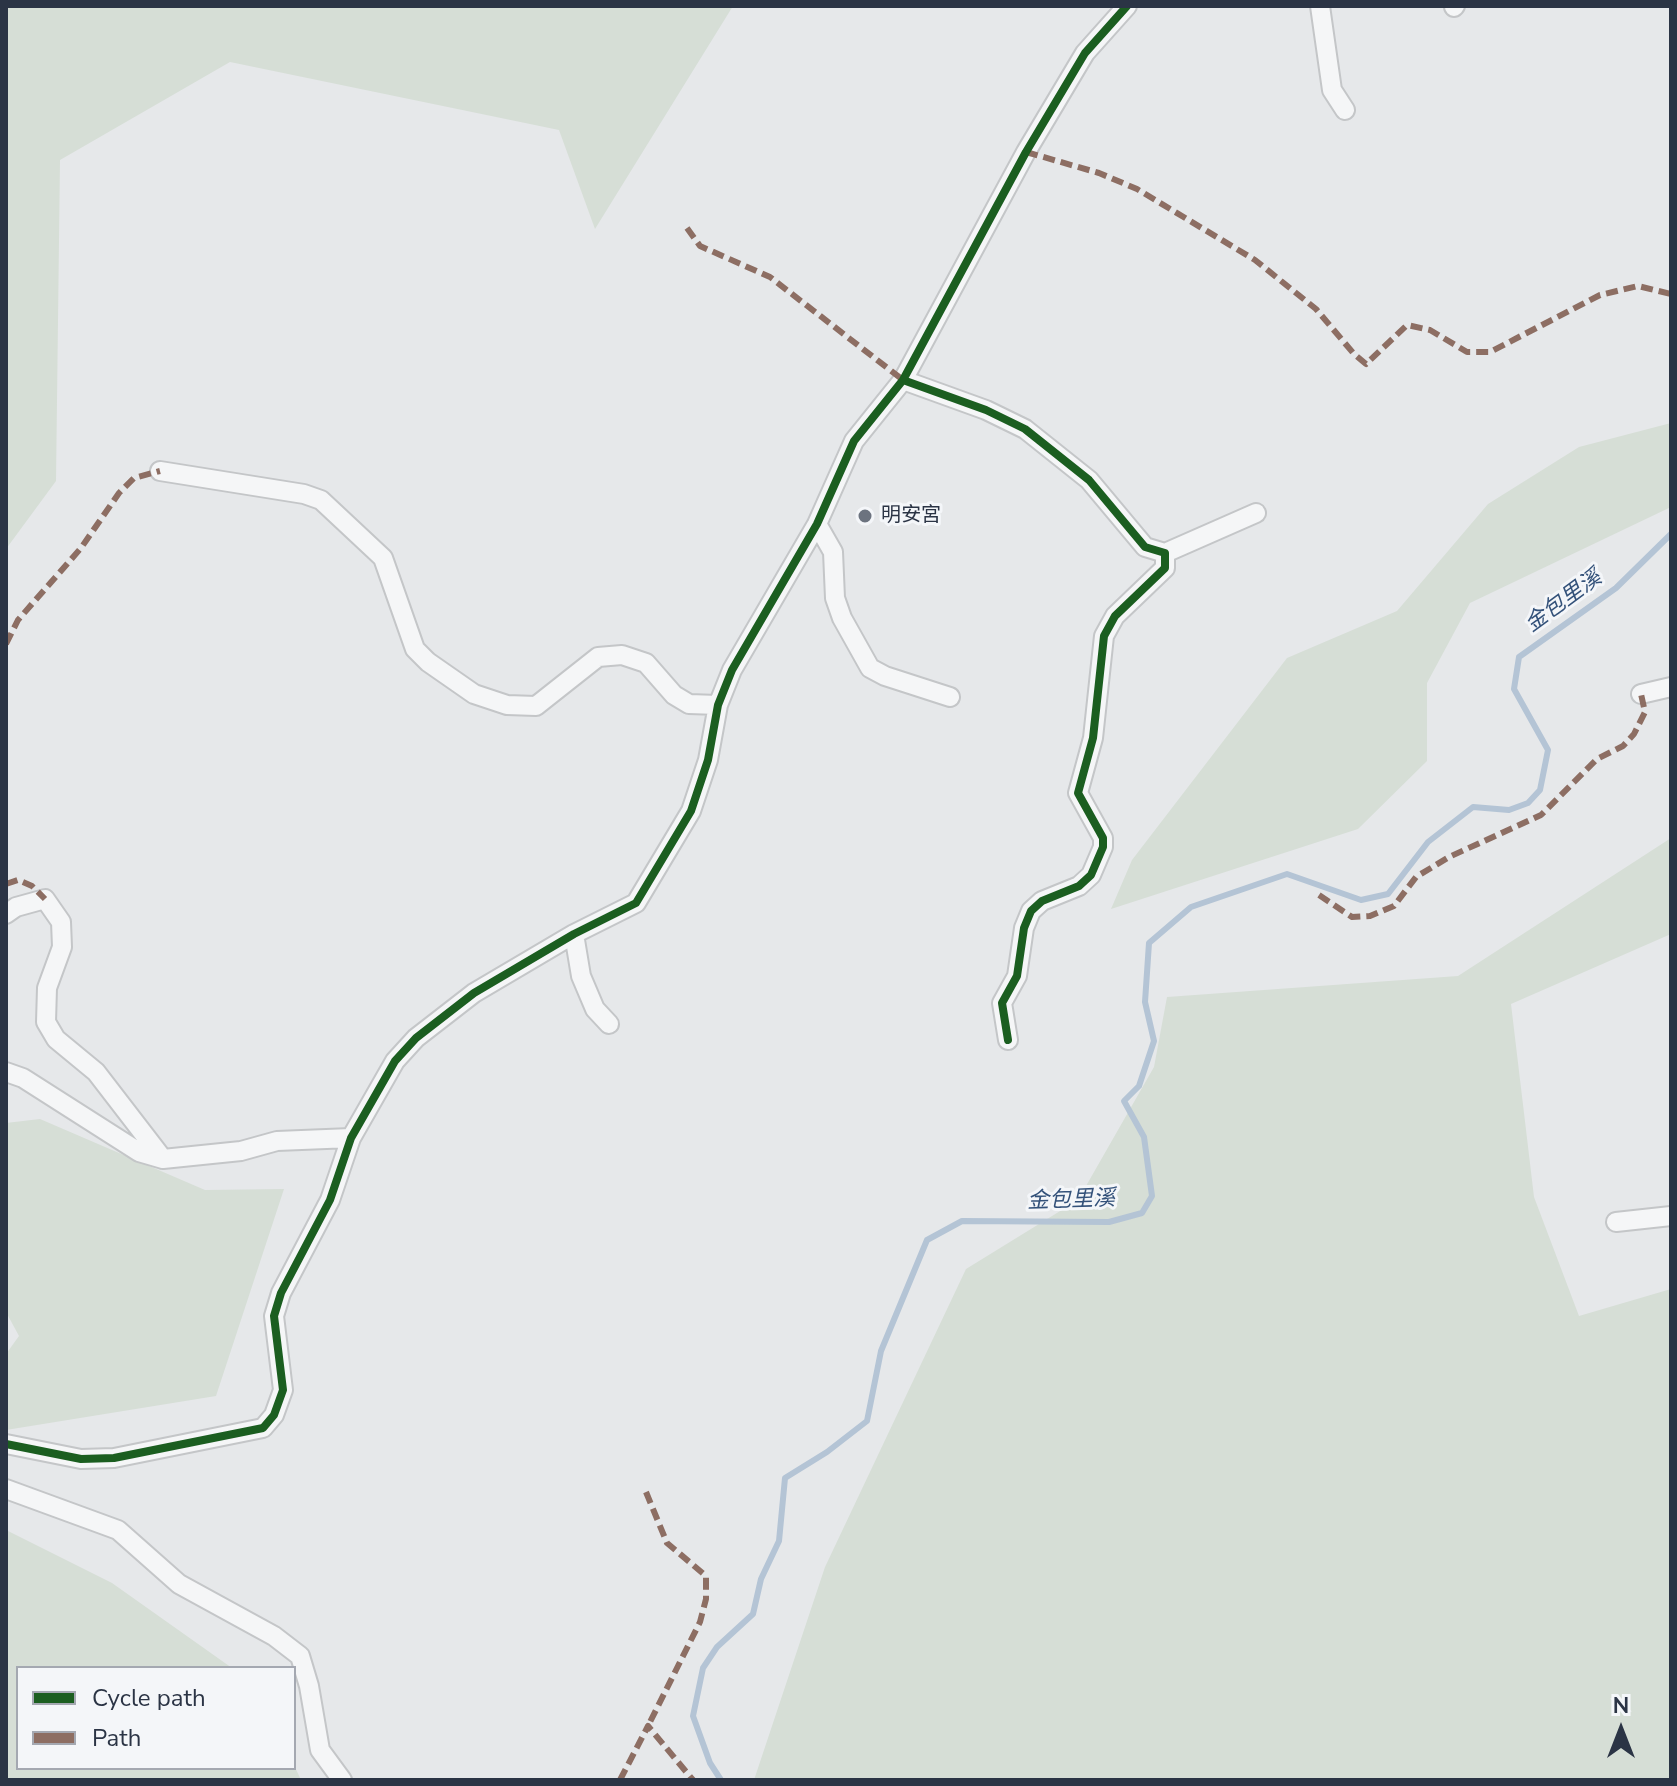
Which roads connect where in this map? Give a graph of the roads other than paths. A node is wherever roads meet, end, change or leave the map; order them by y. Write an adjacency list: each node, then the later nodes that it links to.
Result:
1 (1127, 6): 4 (street)
2 (1320, 6): 3 (street)
3 (1345, 110)
4 (903, 380): 7 (street); 8 (street)
5 (160, 471): 12 (street)
6 (1256, 513): 8 (street)
7 (817, 524): 11 (street); 12 (street)
8 (1165, 553): 16 (street)
9 (1671, 687): 10 (street)
10 (1641, 694)
11 (950, 697)
12 (718, 705): 14 (street)
13 (6, 914): 19 (street)
14 (574, 934): 15 (street); 18 (street)
15 (609, 1024)
16 (1008, 1040)
17 (6, 1072): 19 (street)
18 (351, 1138): 19 (street); 22 (street)
19 (163, 1159)
20 (1671, 1216): 21 (street)
21 (1616, 1222)
22 (6, 1444)
23 (6, 1489): 24 (street)
24 (342, 1780)

